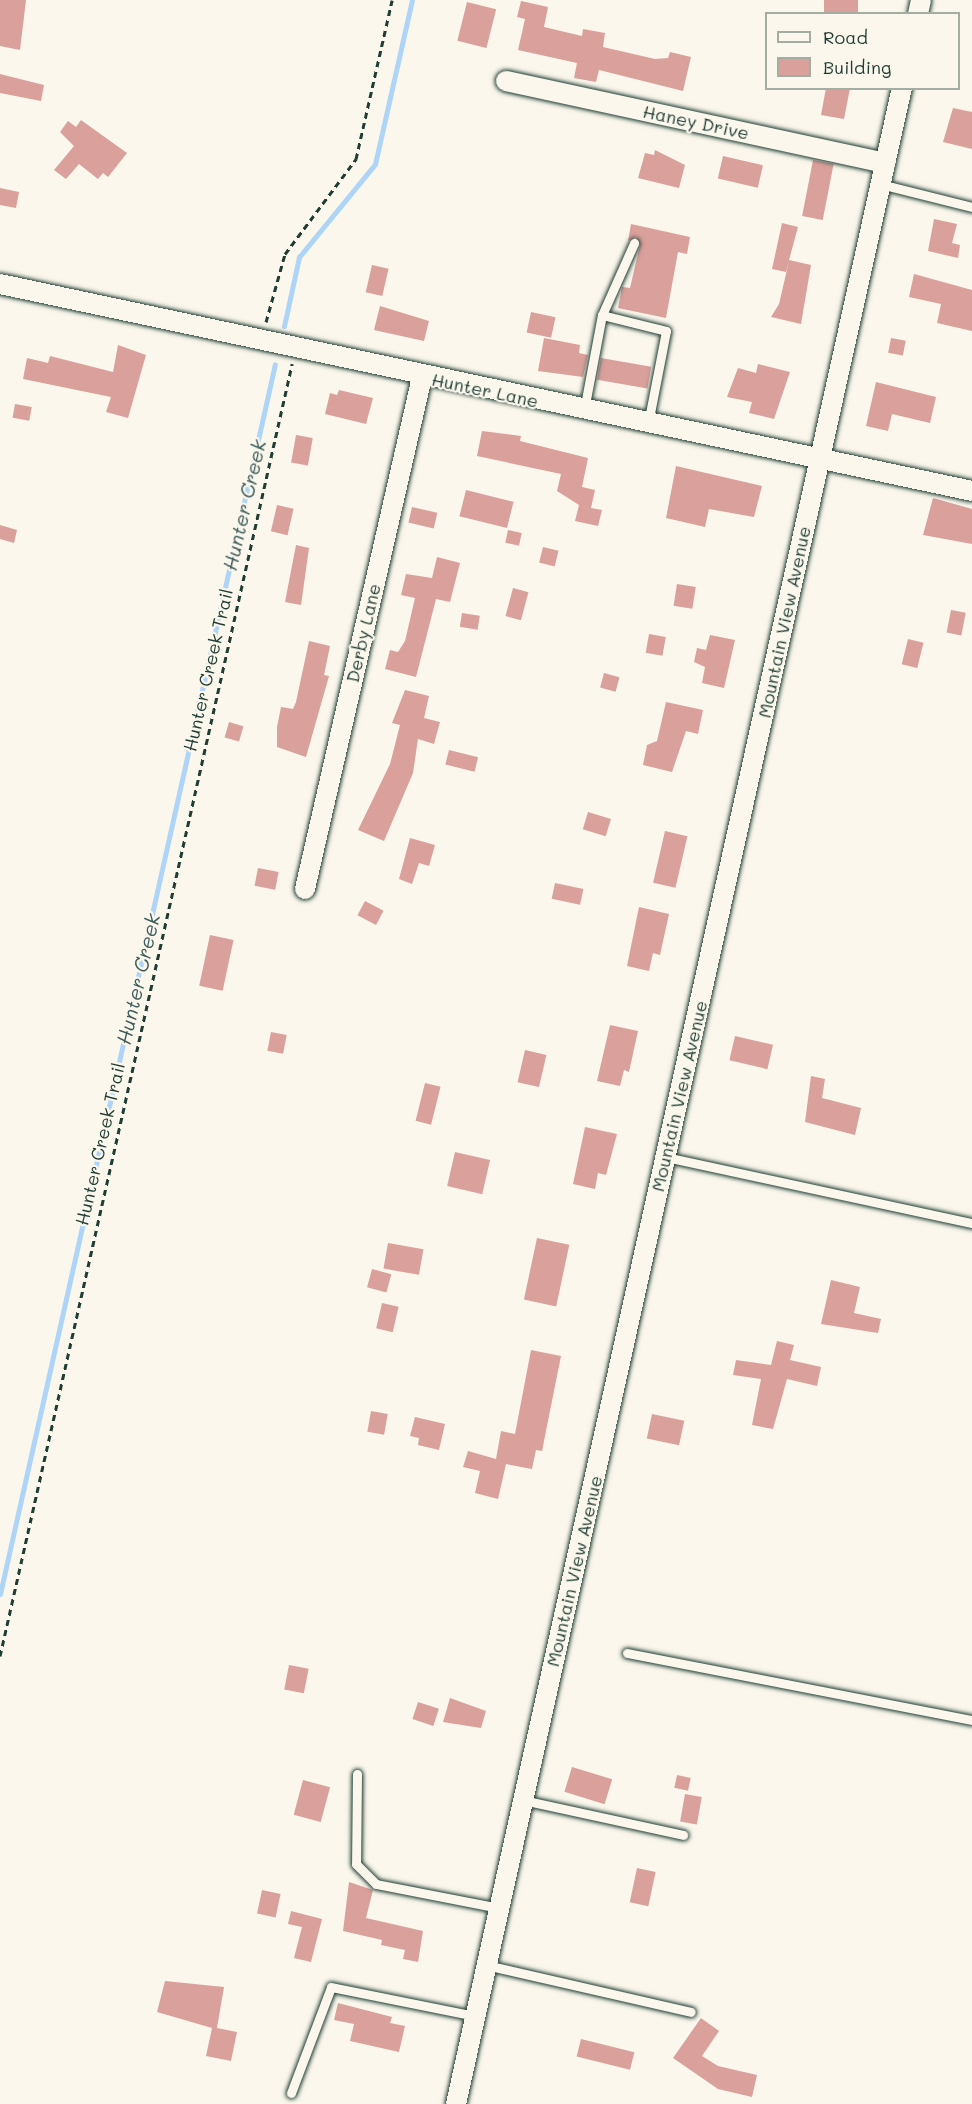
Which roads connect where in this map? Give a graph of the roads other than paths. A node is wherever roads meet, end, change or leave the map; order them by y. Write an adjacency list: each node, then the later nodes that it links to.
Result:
1 (506, 81): 3 (street, Haney Drive)
2 (902, 90): 3 (street, Mountain View Avenue)
3 (885, 163): 4 (street, Mountain View Avenue)
4 (880, 184): 5 (lane); 12 (street, Mountain View Avenue)
5 (972, 207)
6 (634, 243): 8 (lane)
7 (0, 284): 9 (street, Hunter Lane)
8 (602, 315): 10 (lane); 11 (lane)
9 (422, 377): 10 (street, Hunter Lane); 14 (street, Derby Lane)
10 (584, 411): 11 (street, Hunter Lane)
11 (648, 424): 12 (street, Hunter Lane)
12 (820, 459): 13 (street, Hunter Lane); 15 (street, Mountain View Avenue)
13 (972, 491)
14 (305, 889)
15 (666, 1157): 16 (lane); 20 (street, Mountain View Avenue)
16 (972, 1224)
17 (627, 1653): 18 (lane)
18 (972, 1720)
19 (357, 1774): 22 (lane)
20 (523, 1800): 21 (lane); 22 (street, Mountain View Avenue)
21 (683, 1835)
22 (499, 1908): 23 (street, Mountain View Avenue)
23 (486, 1965): 24 (lane); 25 (street, Mountain View Avenue)
24 (691, 2012)
25 (475, 2016): 26 (lane); 27 (street, Mountain View Avenue)
26 (291, 2093)
27 (456, 2104)

